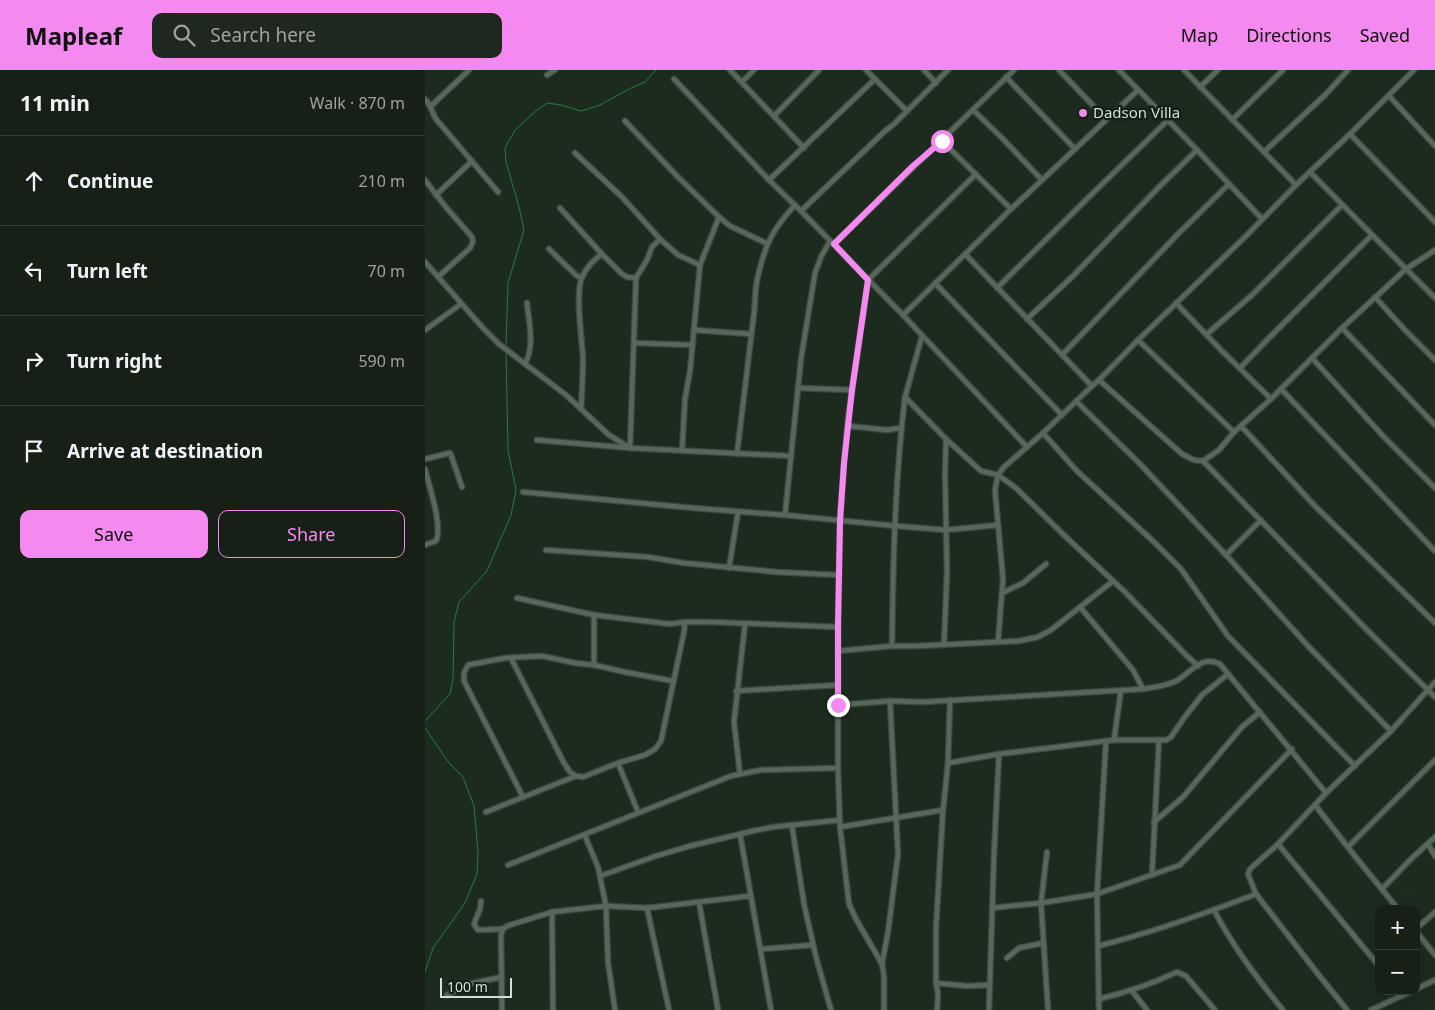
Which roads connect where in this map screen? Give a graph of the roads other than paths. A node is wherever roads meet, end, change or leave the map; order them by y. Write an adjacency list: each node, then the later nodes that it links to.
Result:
1 (469, 70): 27 (street)
2 (555, 70): 17 (street)
3 (730, 70): 21 (street)
4 (754, 70): 21 (street)
5 (819, 70): 30 (street)
6 (866, 70): 20 (street)
7 (924, 70): 22 (street)
8 (948, 70): 22 (street)
9 (1014, 70): 18 (street)
10 (1059, 70): 31 (street)
11 (1119, 70): 24 (street)
12 (1184, 70): 23 (street)
13 (1218, 70): 23 (street)
14 (1283, 70): 33 (street)
15 (1348, 70): 41 (street)
16 (1414, 70): 25 (street)
17 (547, 75)
18 (1006, 77): 28 (street); 39 (street)
19 (674, 79): 47 (street)
20 (875, 79): 29 (street); 38 (street)
21 (742, 82): 30 (street)
22 (936, 83): 29 (street)
23 (1200, 87): 33 (street)
24 (1138, 90): 31 (street); 32 (street)
25 (1389, 96): 35 (street); 37 (street)
26 (425, 99): 27 (street)
27 (431, 106): 43 (street)
28 (973, 110): 36 (street); 48 (street)
29 (907, 111): 57 (street)
30 (773, 116): 38 (street)
31 (1106, 119): 39 (street)
32 (1168, 120): 40 (street); 77 (street)
33 (1232, 120): 41 (street)
34 (625, 121): 58 (street)
35 (1350, 134): 44 (street); 60 (street)
36 (942, 141): 45 (street); 63 (street)
37 (1435, 146)
38 (804, 148): 47 (street)
39 (1075, 150): 48 (street)
40 (1197, 150): 49 (street); 84 (street)
41 (1264, 152): 50 (street)
42 (575, 153): 62 (street)
43 (472, 161): 51 (street); 52 (street)
44 (1310, 172): 50 (street); 54 (street)
45 (976, 174): 56 (street); 75 (street)
46 (425, 180): 52 (street)
47 (769, 180): 53 (street)
48 (1043, 180): 56 (street)
49 (1229, 184): 59 (street); 94 (street)
50 (1296, 186): 59 (street)
51 (498, 192)
52 (436, 195): 72 (street)
53 (795, 205): 57 (street); 64 (street)
54 (1342, 205): 61 (street); 89 (street)
55 (560, 208): 67 (street)
56 (1011, 209): 68 (street)
57 (801, 210): 63 (street)
58 (719, 217): 64 (street); 70 (street)
59 (1263, 219): 81 (street)
60 (1435, 222)
61 (1372, 235): 71 (street); 98 (street)
62 (660, 239): 70 (street); 74 (street)
63 (832, 243): 75 (street); 101 (street)
64 (768, 244): 88 (street)
65 (549, 249): 73 (street)
66 (1435, 250): 71 (street)
67 (602, 254): 73 (street); 74 (street)
68 (965, 254): 76 (street); 77 (street)
69 (425, 262): 72 (street)
70 (700, 264): 87 (street)
71 (1406, 269): 78 (street); 79 (street)
72 (438, 277): 82 (street)
73 (582, 278): 107 (street)
74 (636, 278): 92 (street)
75 (868, 280): 83 (street); 103 (street)
76 (935, 283): 83 (street); 108 (street)
77 (997, 288): 84 (street)
78 (1375, 297): 85 (street); 96 (street)
79 (1435, 298)
80 (527, 303): 97 (street)
81 (1176, 303): 89 (street); 91 (street)
82 (461, 304): 86 (street); 97 (street)
83 (903, 315): 90 (street)
84 (1027, 319): 94 (street)
85 (1342, 328): 95 (street); 109 (street)
86 (425, 330)
87 (695, 330): 88 (street); 93 (street)
88 (750, 334): 120 (street)
89 (1207, 334): 98 (street)
90 (922, 336): 104 (street); 117 (street)
91 (1138, 340): 99 (street); 113 (street)
92 (634, 343): 93 (street); 118 (street)
93 (693, 345): 119 (street)
94 (1062, 355): 100 (street)
95 (1312, 358): 102 (street); 127 (street)
96 (1435, 360)
97 (525, 364): 107 (street)
98 (1241, 368): 105 (street)
99 (1099, 380): 100 (street); 123 (street)
100 (1092, 386): 106 (street)
101 (798, 388): 103 (street); 121 (street)
102 (1281, 389): 105 (street); 138 (street)
103 (852, 390): 110 (street)
104 (905, 397): 112 (street); 115 (street)
105 (1271, 399): 111 (street)
106 (1076, 402): 108 (street); 139 (street)
107 (581, 408): 118 (street)
108 (1062, 415): 114 (street)
109 (1435, 425)
110 (848, 426): 112 (street); 132 (street)
111 (1241, 426): 113 (street); 149 (street)
112 (901, 428): 134 (street)
113 (1234, 432): 123 (street)
114 (1043, 433): 117 (street); 181 (street)
115 (946, 439): 125 (street); 135 (street)
116 (537, 440): 118 (street)
117 (1027, 447): 125 (street)
118 (630, 448): 119 (street)
119 (682, 451): 120 (street)
120 (737, 454): 121 (street)
121 (791, 456): 130 (street)
122 (425, 459): 126 (street)
123 (1203, 461): 131 (street)
124 (425, 469): 136 (street)
125 (999, 475): 133 (street); 143 (street)
126 (462, 487)
127 (1435, 488)
128 (523, 492): 129 (street)
129 (738, 512): 130 (street); 141 (street)
130 (785, 515): 132 (street)
131 (1261, 520): 139 (street); 165 (street)
132 (840, 521): 134 (street); 142 (street)
133 (998, 525): 135 (street); 144 (street)
134 (896, 526): 135 (street); 154 (street)
135 (946, 530): 153 (street)
136 (425, 545)
137 (546, 550): 141 (street)
138 (1435, 551)
139 (1226, 555): 172 (street)
140 (1045, 564): 144 (street)
141 (729, 568): 142 (street)
142 (839, 575): 151 (street)
143 (1113, 581): 146 (street); 158 (street)
144 (1001, 593): 152 (street)
145 (517, 598): 147 (street)
146 (1080, 607): 152 (street); 163 (street)
147 (594, 615): 148 (street); 157 (street)
148 (685, 622): 150 (street); 160 (street)
149 (1435, 623)
150 (745, 624): 151 (street); 166 (street)
151 (838, 627): 155 (street)
152 (998, 642): 153 (street)
153 (944, 645): 154 (street)
154 (892, 646): 155 (street)
155 (838, 651): 162 (street)
156 (511, 658): 157 (street); 184 (street); 186 (street)
157 (594, 665): 160 (street)
158 (1198, 666): 159 (street); 163 (street)
159 (1228, 674): 171 (street); 174 (street)
160 (673, 681): 179 (street)
161 (1435, 682): 165 (street)
162 (837, 685): 166 (street); 170 (street)
163 (1143, 689): 164 (street)
164 (1121, 690): 168 (street); 173 (street)
165 (1429, 690): 167 (street); 172 (street)
166 (736, 691): 183 (street)
167 (1435, 698)
168 (950, 700): 169 (street); 180 (street)
169 (890, 701): 170 (street); 191 (street)
170 (838, 705): 182 (street)
171 (1260, 712): 176 (street); 193 (street)
172 (1391, 731): 181 (street)
173 (1114, 740): 174 (street); 175 (street)
174 (1159, 740): 193 (street)
175 (1107, 741): 177 (street); 208 (street)
176 (1292, 750): 185 (street); 205 (street)
177 (999, 754): 180 (street); 217 (street)
178 (1435, 760): 201 (street)
179 (618, 763): 184 (street); 190 (street)
180 (948, 763): 188 (street)
181 (1355, 766): 185 (street)
182 (838, 768): 183 (street); 192 (street)
183 (740, 774): 190 (street)
184 (576, 776): 186 (street)
185 (1326, 792): 187 (street)
186 (523, 797): 189 (street)
187 (1315, 805): 199 (street); 201 (street)
188 (943, 810): 191 (street); 234 (street)
189 (486, 812)
190 (638, 812): 197 (street)
191 (896, 817): 195 (street); 231 (street)
192 (840, 820): 194 (street); 195 (street)
193 (1154, 822): 205 (street)
194 (792, 826): 196 (street); 225 (street)
195 (840, 826): 231 (street)
196 (740, 834): 206 (street); 210 (street)
197 (585, 836): 204 (street); 206 (street)
198 (1435, 837): 200 (street)
199 (1277, 844): 209 (street); 230 (street)
200 (1428, 844): 203 (street); 207 (street)
201 (1348, 847): 207 (street)
202 (1047, 852): 213 (street)
203 (1435, 856)
204 (508, 865)
205 (1152, 875): 208 (street)
206 (600, 876): 215 (street)
207 (1382, 888): 214 (street)
208 (1097, 894): 213 (street); 226 (street)
209 (1256, 894): 218 (street); 257 (street)
210 (750, 896): 212 (street); 227 (street)
211 (481, 901): 222 (street)
212 (699, 902): 216 (street); 246 (street)
213 (1041, 904): 217 (street); 224 (street)
214 (1395, 905)
215 (606, 906): 216 (street); 219 (street); 244 (street)
216 (647, 908): 245 (street)
217 (992, 908): 235 (street)
218 (1214, 910): 226 (street); 256 (street)
219 (552, 912): 222 (street); 243 (street)
220 (1435, 912): 221 (street)
221 (1420, 926)
222 (503, 929): 232 (street)
223 (1420, 935): 228 (street)
224 (1043, 943): 229 (street); 252 (street)
225 (813, 945): 227 (street); 248 (street)
226 (1098, 946): 241 (street)
227 (761, 949): 247 (street)
228 (1435, 955)
229 (1007, 958)
230 (1375, 961)
231 (882, 964): 249 (street)
232 (501, 977): 238 (street); 242 (street)
233 (1435, 980): 236 (street)
234 (936, 983): 235 (street); 250 (street)
235 (989, 985): 251 (street)
236 (1420, 987)
237 (1132, 991): 241 (street); 254 (street); 255 (street)
238 (447, 995)
239 (1405, 995): 240 (street)
240 (1401, 997): 258 (street)
241 (1099, 998): 253 (street)
242 (502, 1010)
243 (553, 1010)
244 (615, 1010)
245 (669, 1010)
246 (718, 1010)
247 (771, 1010)
248 (831, 1010)
249 (884, 1010)
250 (937, 1010)
251 (989, 1010)
252 (1048, 1010)
253 (1099, 1010)
254 (1147, 1010)
255 (1215, 1010)
256 (1283, 1010)
257 (1347, 1010)
258 (1371, 1010)

